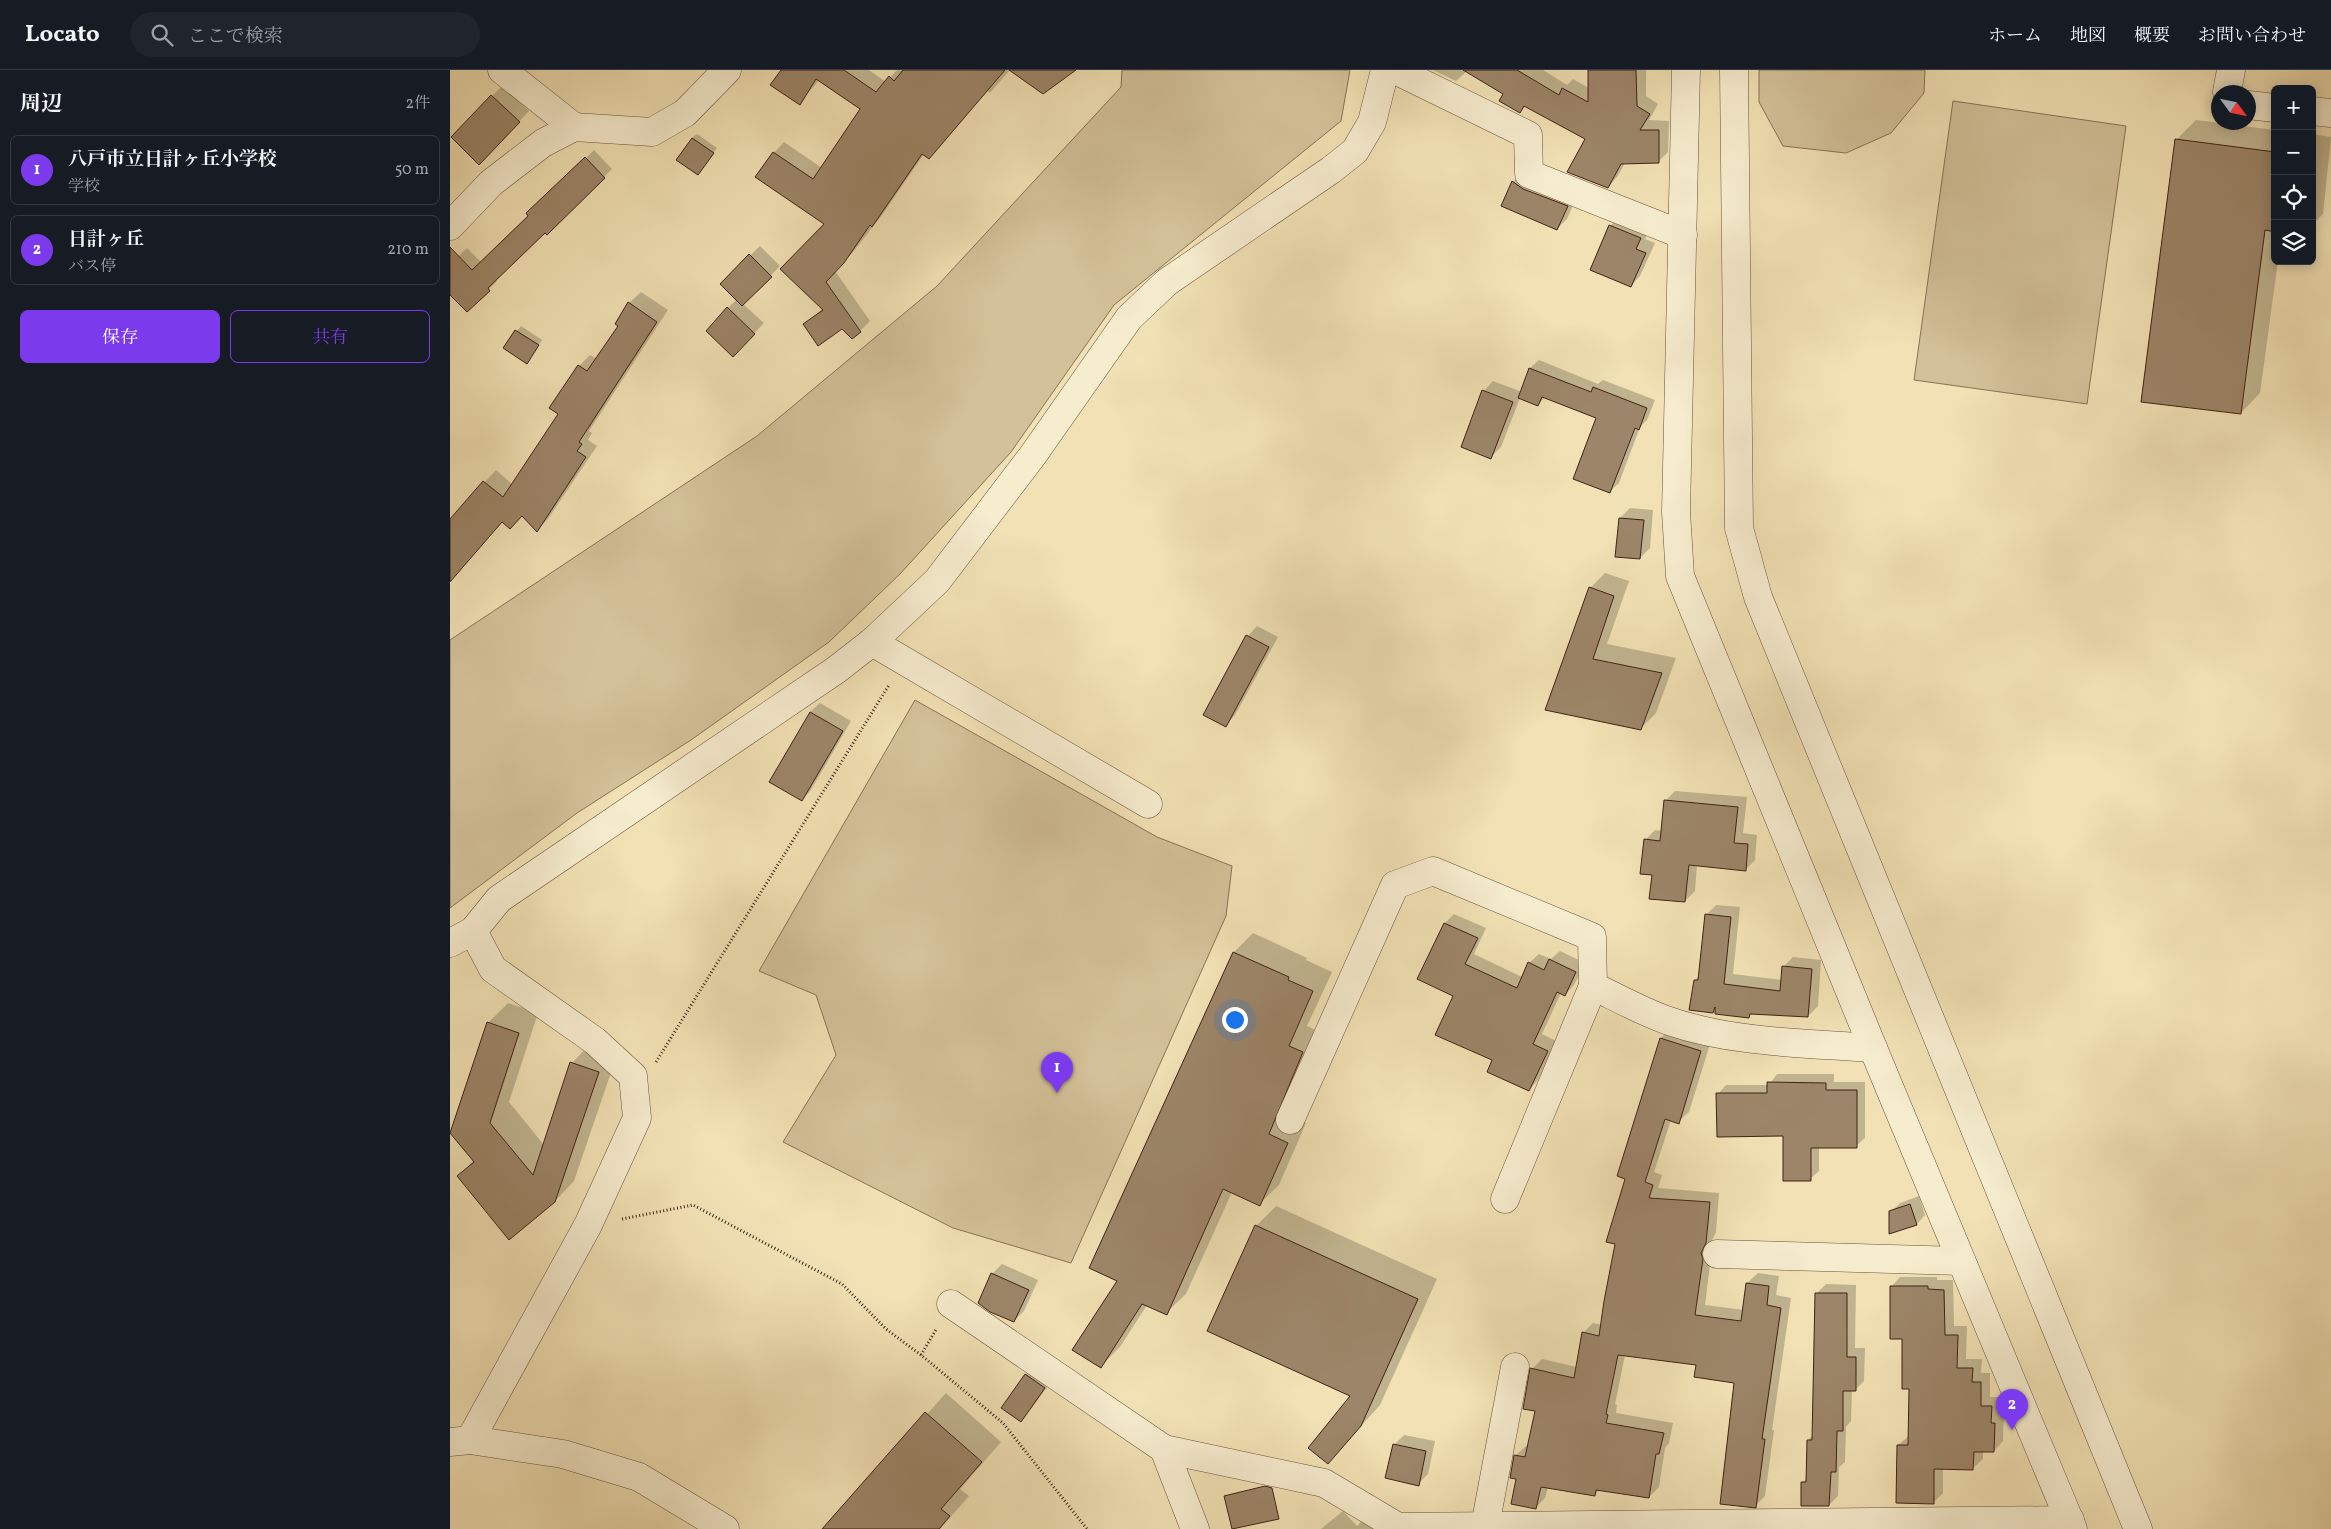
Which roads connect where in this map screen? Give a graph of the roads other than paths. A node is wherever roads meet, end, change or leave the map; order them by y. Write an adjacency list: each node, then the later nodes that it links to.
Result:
1 (502, 70): 13 (street)
2 (727, 70): 13 (street)
3 (1385, 70): 16 (street)
4 (1396, 70): 15 (street)
5 (1686, 70): 15 (street)
6 (1734, 70): 33 (street)
7 (2231, 70): 8 (street)
8 (2228, 85)
9 (2256, 106): 10 (street)
10 (2271, 108)
11 (2316, 111): 12 (street)
12 (2331, 113)
13 (574, 127): 14 (street)
14 (450, 226)
15 (1683, 235): 20 (street)
16 (872, 642): 17 (street); 18 (street)
17 (1148, 804)
18 (461, 937): 27 (street)
19 (1593, 986): 20 (street); 21 (street); 22 (street)
20 (1873, 1048): 24 (street)
21 (1290, 1120)
22 (1505, 1199)
23 (1717, 1254): 24 (street)
24 (1961, 1261): 29 (street)
25 (951, 1304): 28 (street)
26 (1515, 1367): 30 (street)
27 (460, 1441): 31 (street)
28 (1164, 1449): 30 (street); 32 (street)
29 (2072, 1524): 30 (street)
30 (1486, 1526)
31 (725, 1529)
32 (1195, 1529)
33 (2138, 1529)

